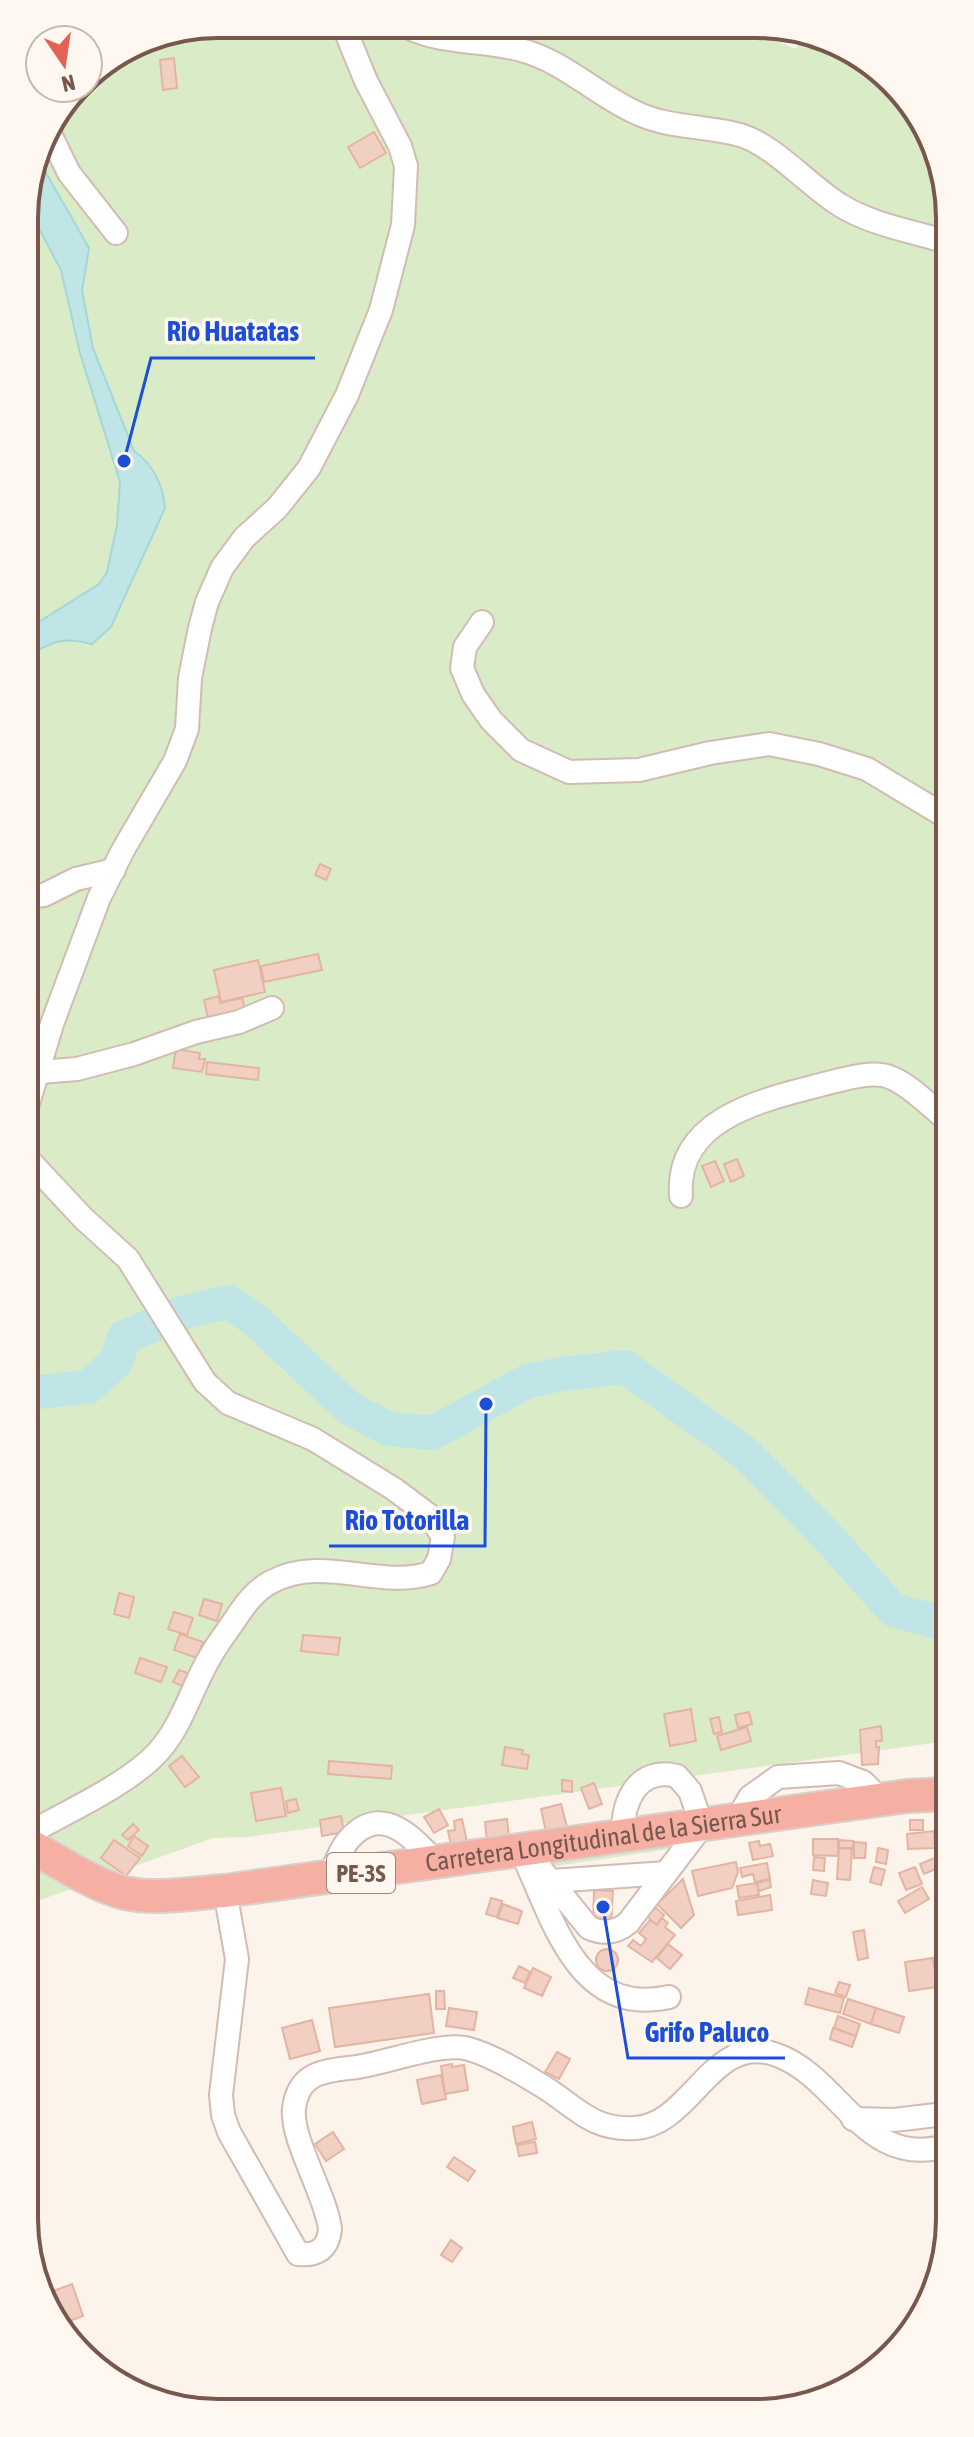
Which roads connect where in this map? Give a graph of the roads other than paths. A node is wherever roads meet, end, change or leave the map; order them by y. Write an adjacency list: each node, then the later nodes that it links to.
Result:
1 (348, 38): 8 (street)
2 (436, 38): 5 (street)
3 (55, 143): 4 (street)
4 (116, 233)
5 (936, 239)
6 (482, 622): 7 (street)
7 (936, 811)
8 (114, 870): 9 (street); 11 (street)
9 (38, 896)
10 (272, 1008): 11 (street)
11 (40, 1072): 12 (street)
12 (38, 1077)
13 (936, 1111): 15 (street)
14 (38, 1170): 18 (street)
15 (681, 1196)
16 (936, 1799): 17 (highway, Carretera Longitudinal de la Sierra Sur / PE-3S)
17 (702, 1826): 19 (highway, Carretera Longitudinal de la Sierra Sur / PE-3S); 19 (street); 23 (street)
18 (38, 1828)
19 (623, 1836): 21 (highway, Carretera Longitudinal de la Sierra Sur / PE-3S)
20 (38, 1850): 26 (highway, Carretera Longitudinal de la Sierra Sur / PE-3S)
21 (520, 1850): 22 (highway, Carretera Longitudinal de la Sierra Sur / PE-3S); 25 (street); 27 (street)
22 (436, 1863): 24 (highway, Carretera Longitudinal de la Sierra Sur / PE-3S); 24 (street)
23 (666, 1873): 25 (street); 25 (street)
24 (329, 1877): 26 (highway, Carretera Longitudinal de la Sierra Sur / PE-3S)
25 (551, 1881)
26 (225, 1891): 29 (street)
27 (669, 1997)
28 (936, 2115): 29 (street)
29 (853, 2119): 30 (street)
30 (936, 2149)

